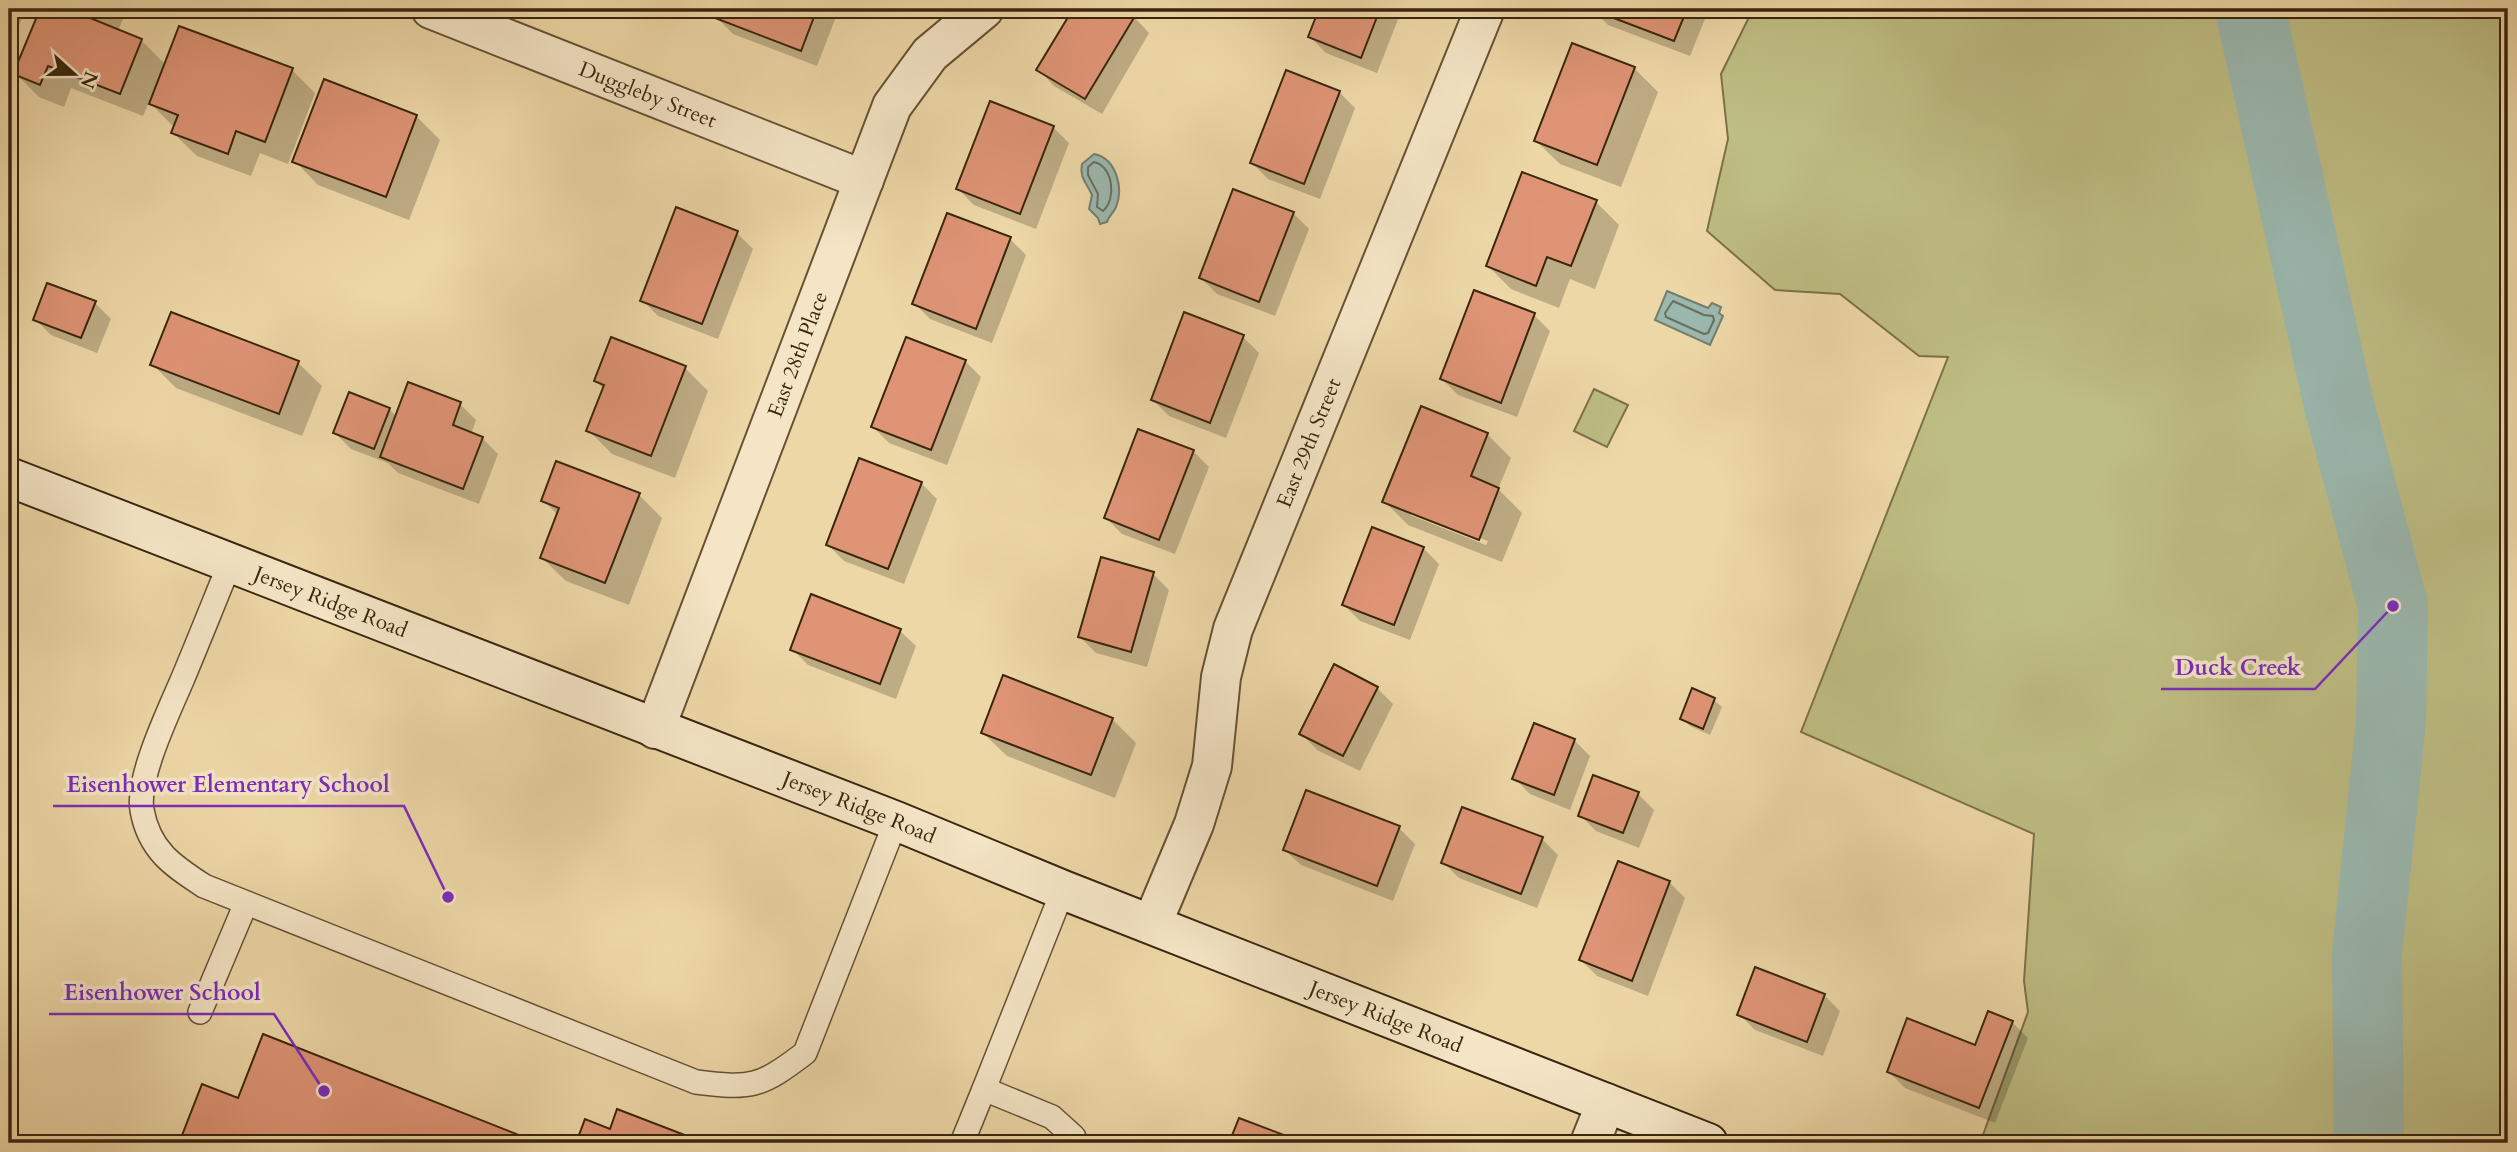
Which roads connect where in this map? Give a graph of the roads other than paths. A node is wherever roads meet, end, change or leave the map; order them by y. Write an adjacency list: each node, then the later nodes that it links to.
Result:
1 (431, 9): 4 (street, Duggleby Street)
2 (984, 9): 4 (street, East 28th Place)
3 (1485, 9): 11 (street, East 29th Street)
4 (864, 180): 7 (street, East 28th Place)
5 (9, 477): 6 (street, Jersey Ridge Road)
6 (230, 563): 7 (street, Jersey Ridge Road); 10 (lane)
7 (655, 729): 8 (street, Jersey Ridge Road)
8 (896, 821): 9 (street, Jersey Ridge Road); 10 (lane)
9 (1063, 890): 11 (street, Jersey Ridge Road); 13 (lane)
10 (246, 903): 12 (lane)
11 (1152, 924): 14 (street, Jersey Ridge Road)
12 (200, 1012)
13 (984, 1089): 15 (lane); 16 (lane)
14 (1606, 1103): 17 (street); 18 (street, Jersey Ridge Road)
15 (962, 1143)
16 (1075, 1143)
17 (1590, 1143)
18 (1708, 1143)

